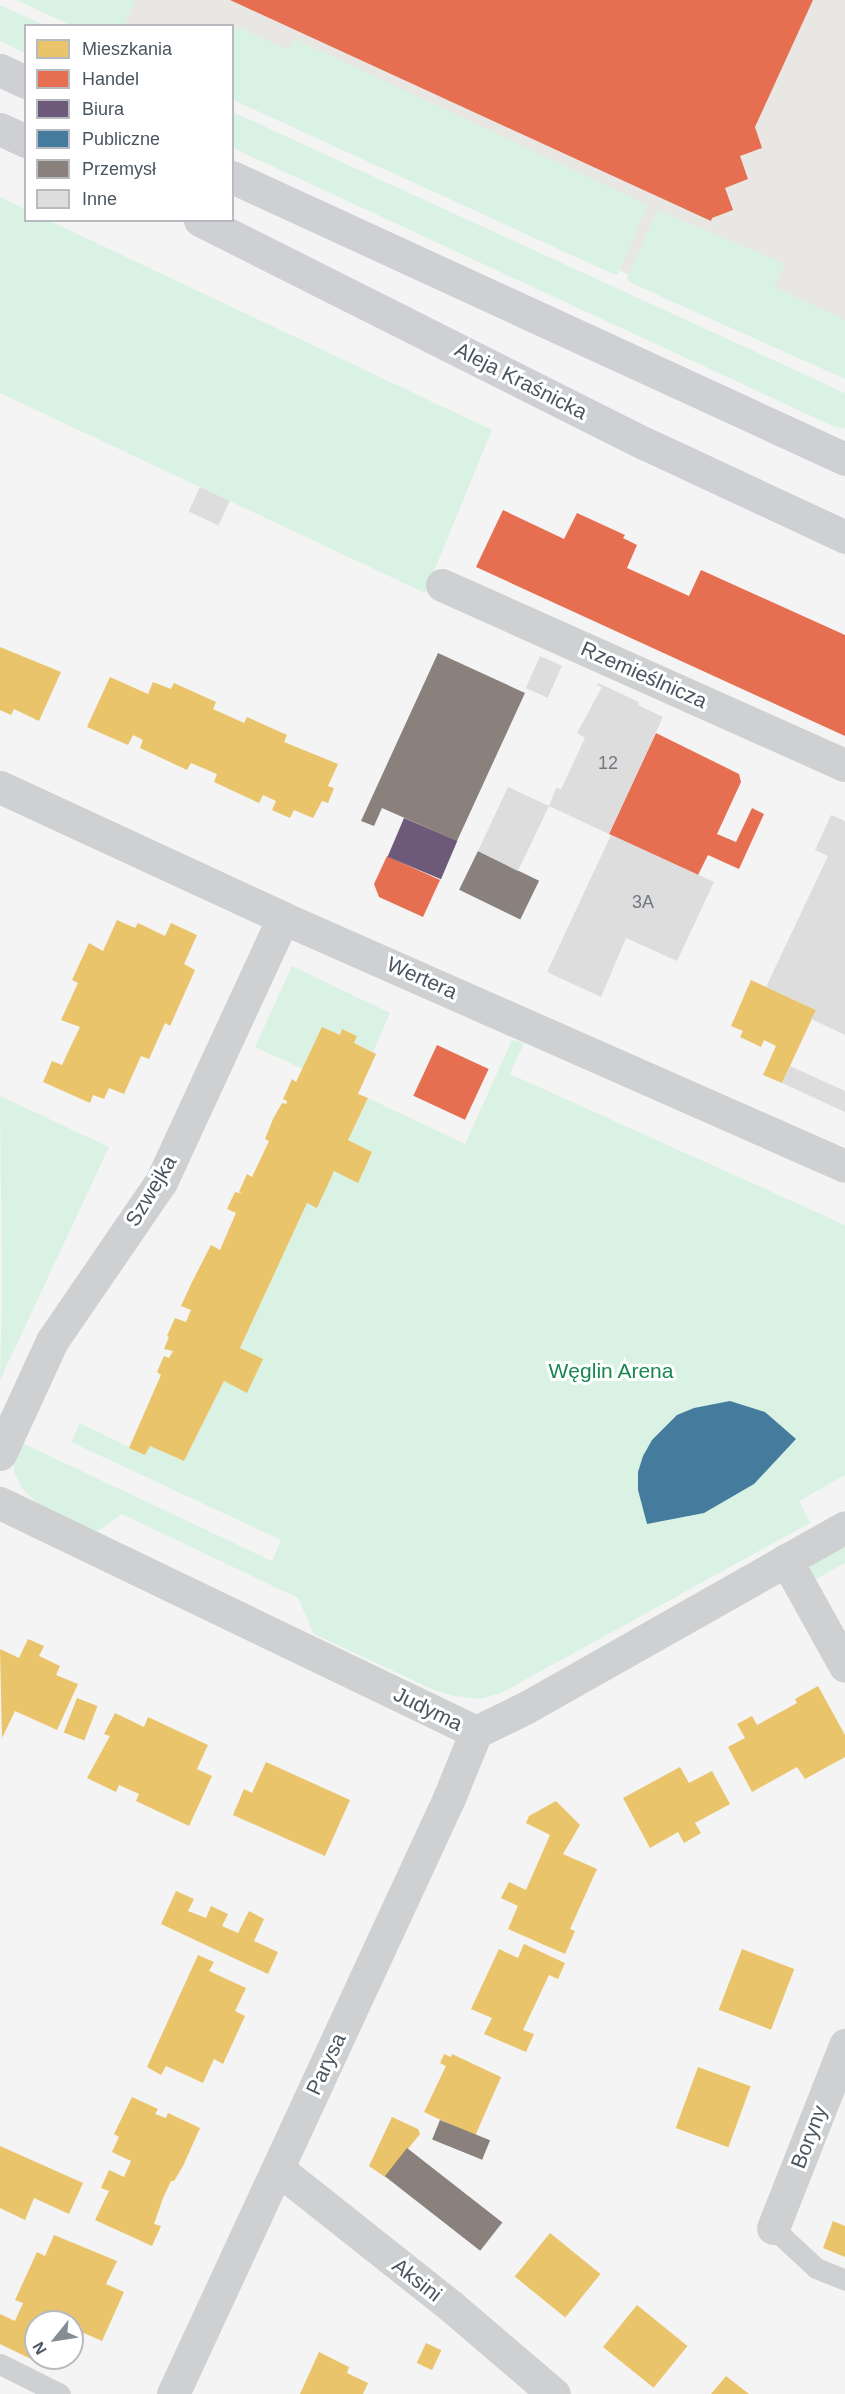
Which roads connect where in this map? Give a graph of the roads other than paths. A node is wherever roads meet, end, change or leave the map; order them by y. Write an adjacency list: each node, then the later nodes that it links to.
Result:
1 (0, 70): 2 (main road)
2 (24, 81)
3 (0, 129): 4 (main road)
4 (24, 140)
5 (234, 178): 7 (main road)
6 (204, 222): 8 (main road, Aleja Kraśnicka)
7 (845, 459)
8 (845, 537)
9 (442, 585): 10 (street, Rzemieślnicza)
10 (845, 765)
11 (0, 787): 12 (street, Wertera)
12 (283, 918): 13 (street, Wertera); 14 (street, Szwejka)
13 (845, 1166)
14 (0, 1454)
15 (0, 1503): 19 (street, Judyma)
16 (845, 1527): 17 (street, Judyma)
17 (786, 1560): 18 (street); 19 (street, Judyma)
18 (845, 1666)
19 (476, 1732): 21 (street, Parysa)
20 (845, 2045): 22 (street, Boryny)
21 (278, 2169): 26 (street, Parysa); 27 (street, Aksini)
22 (773, 2228): 23 (lane)
23 (845, 2280)
24 (0, 2364): 25 (lane)
25 (60, 2394)
26 (173, 2394)
27 (554, 2394)

